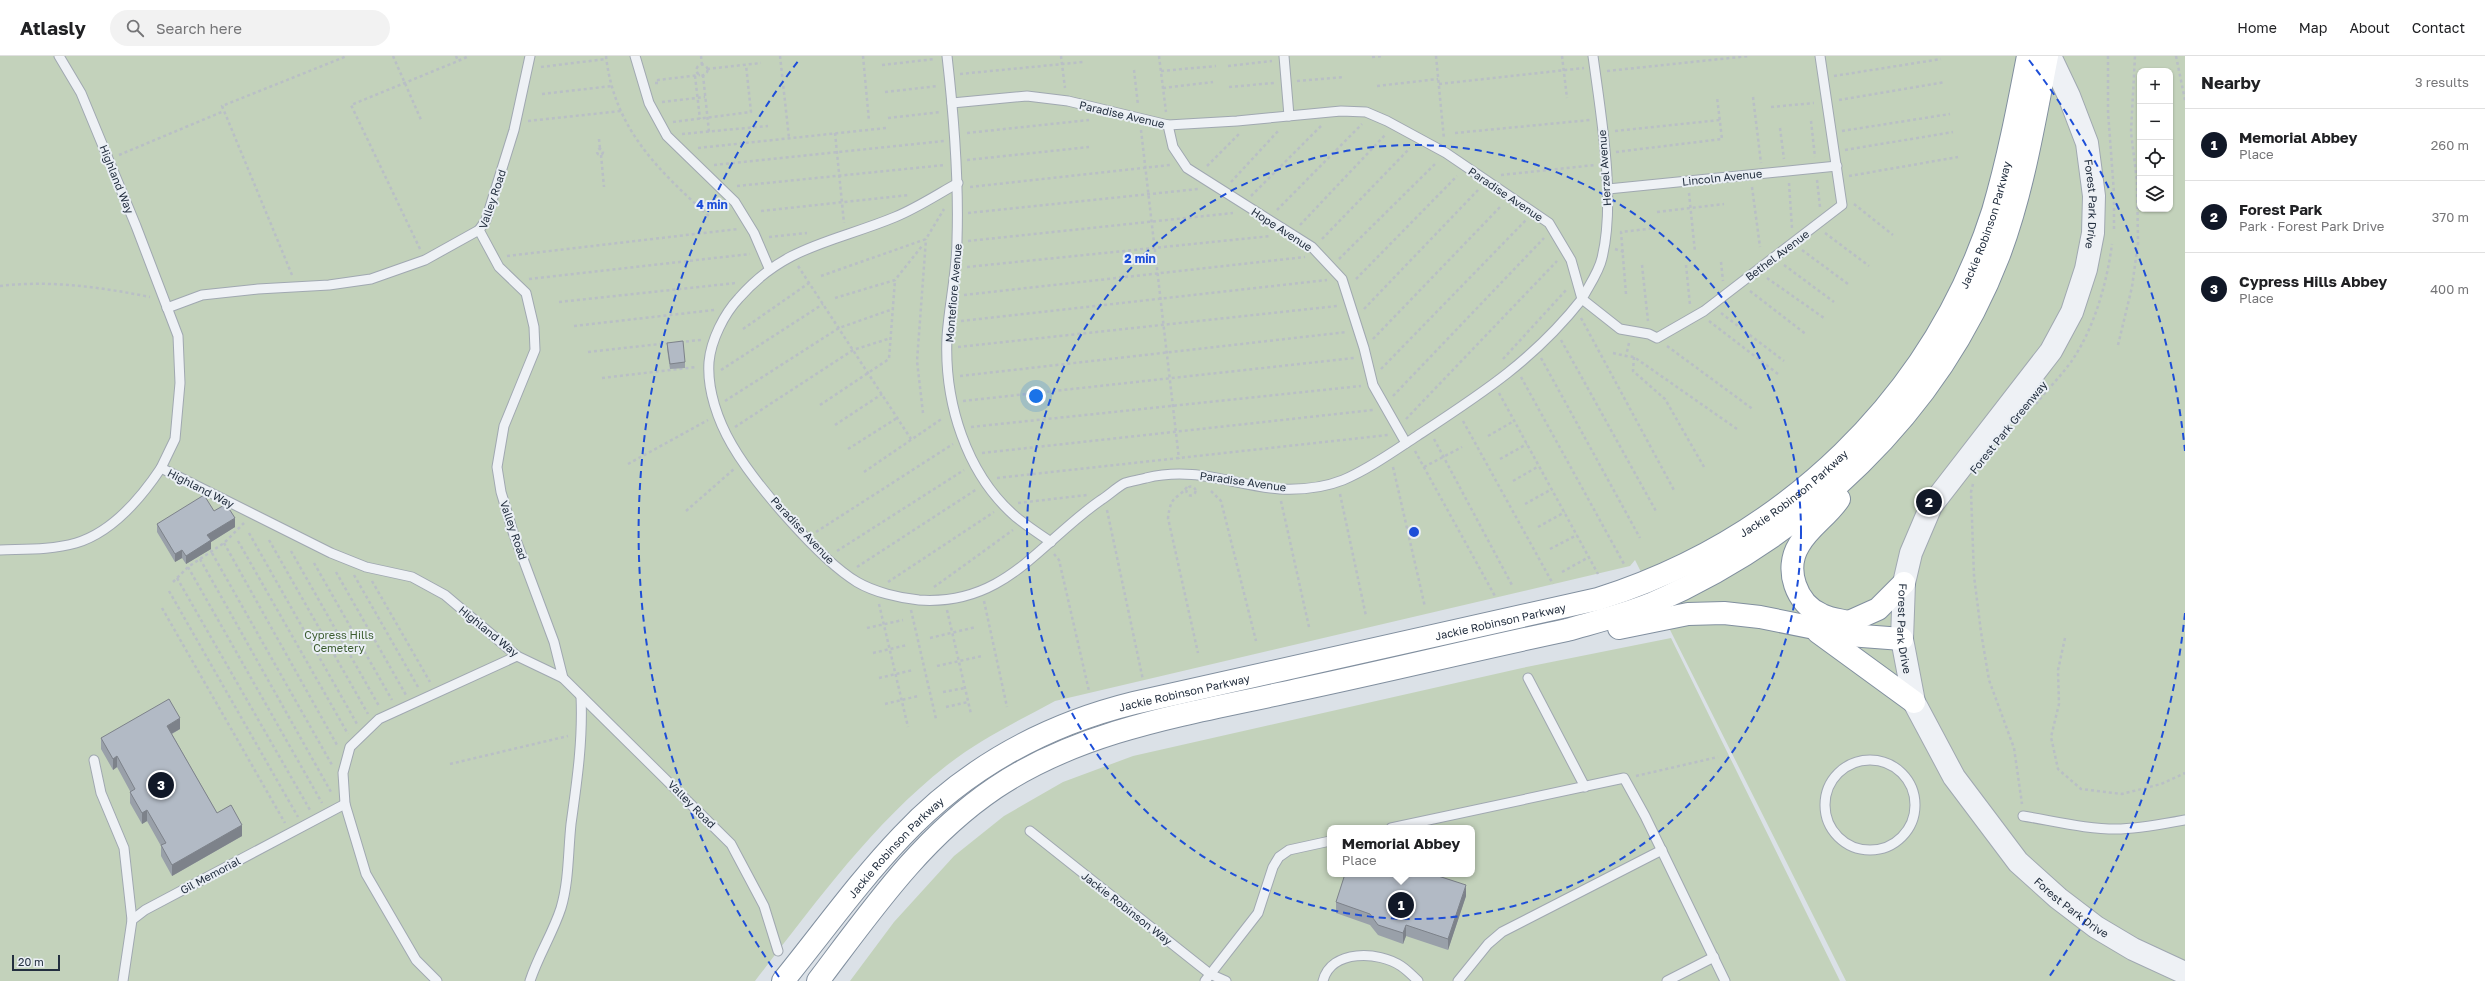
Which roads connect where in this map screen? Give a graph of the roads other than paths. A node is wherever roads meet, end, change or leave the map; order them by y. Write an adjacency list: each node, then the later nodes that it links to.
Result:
1 (59, 56): 21 (lane, Highland Way)
2 (530, 56): 18 (lane, Valley Road)
3 (635, 56): 19 (lane)
4 (1593, 56): 17 (lane, Herzel Avenue)
5 (1820, 56): 15 (lane)
6 (2028, 56): 11 (highway, Jackie Robinson Parkway)
7 (2047, 56): 11 (highway, Jackie Robinson Parkway)
8 (2050, 56): 27 (street, Forest Park Drive)
9 (947, 57): 12 (lane, Montefiore Avenue)
10 (1284, 58): 13 (lane)
11 (2032, 84): 23 (highway, Jackie Robinson Parkway); 55 (highway, Jackie Robinson Parkway)
12 (952, 107): 14 (lane, Paradise Avenue); 16 (lane, Montefiore Avenue)
13 (1291, 116): 14 (lane, Paradise Avenue); 20 (lane, Paradise Avenue)
14 (1168, 125): 22 (lane, Hope Avenue)
15 (1837, 166): 17 (lane, Lincoln Avenue); 20 (lane, Bethel Avenue)
16 (958, 185): 19 (lane, Paradise Avenue); 25 (lane, Montefiore Avenue)
17 (1608, 189): 20 (lane, Herzel Avenue)
18 (479, 230): 21 (lane); 33 (lane, Valley Road)
19 (769, 268): 25 (lane, Paradise Avenue)
20 (1582, 299): 22 (lane, Paradise Avenue)
21 (166, 304): 24 (lane, Highland Way)
22 (1408, 442): 25 (lane, Paradise Avenue)
23 (1868, 457): 28 (highway); 31 (highway, Jackie Robinson Parkway)
24 (161, 468): 26 (lane); 32 (lane, Highland Way)
25 (1049, 544)
26 (0, 550)
27 (1904, 583): 28 (highway); 30 (street, Forest Park Drive)
28 (1849, 622): 30 (highway)
29 (1814, 629): 30 (highway); 31 (highway); 36 (highway)
30 (1902, 631): 36 (street, Forest Park Drive)
31 (1536, 636): 56 (highway, Jackie Robinson Parkway)
32 (517, 656): 33 (lane, Highland Way); 40 (lane)
33 (563, 678): 35 (lane, Valley Road)
34 (1528, 678): 39 (lane)
35 (581, 696): 48 (lane, Valley Road); 54 (lane)
36 (1914, 702): 50 (street, Forest Park Drive)
37 (94, 760): 47 (lane)
38 (1860, 761): 38 (lane)
39 (1585, 787): 43 (lane); 46 (lane)
40 (342, 805): 47 (lane, Gil Memorial); 53 (lane)
41 (2023, 816): 42 (lane)
42 (2185, 820)
43 (1405, 825)
44 (1030, 831): 51 (lane, Jackie Robinson Way)
45 (1327, 842): 51 (lane)
46 (1662, 850): 49 (lane); 60 (lane)
47 (132, 920): 52 (lane)
48 (778, 950)
49 (1714, 957): 61 (lane); 62 (lane)
50 (2185, 973)
51 (1208, 978): 57 (lane, Jackie Robinson Way)
52 (123, 981)
53 (436, 981)
54 (530, 981)
55 (783, 981)
56 (818, 981)
57 (1226, 981)
58 (1323, 981): 59 (lane)
59 (1418, 981)
60 (1458, 981)
61 (1667, 981)
62 (1725, 981)

